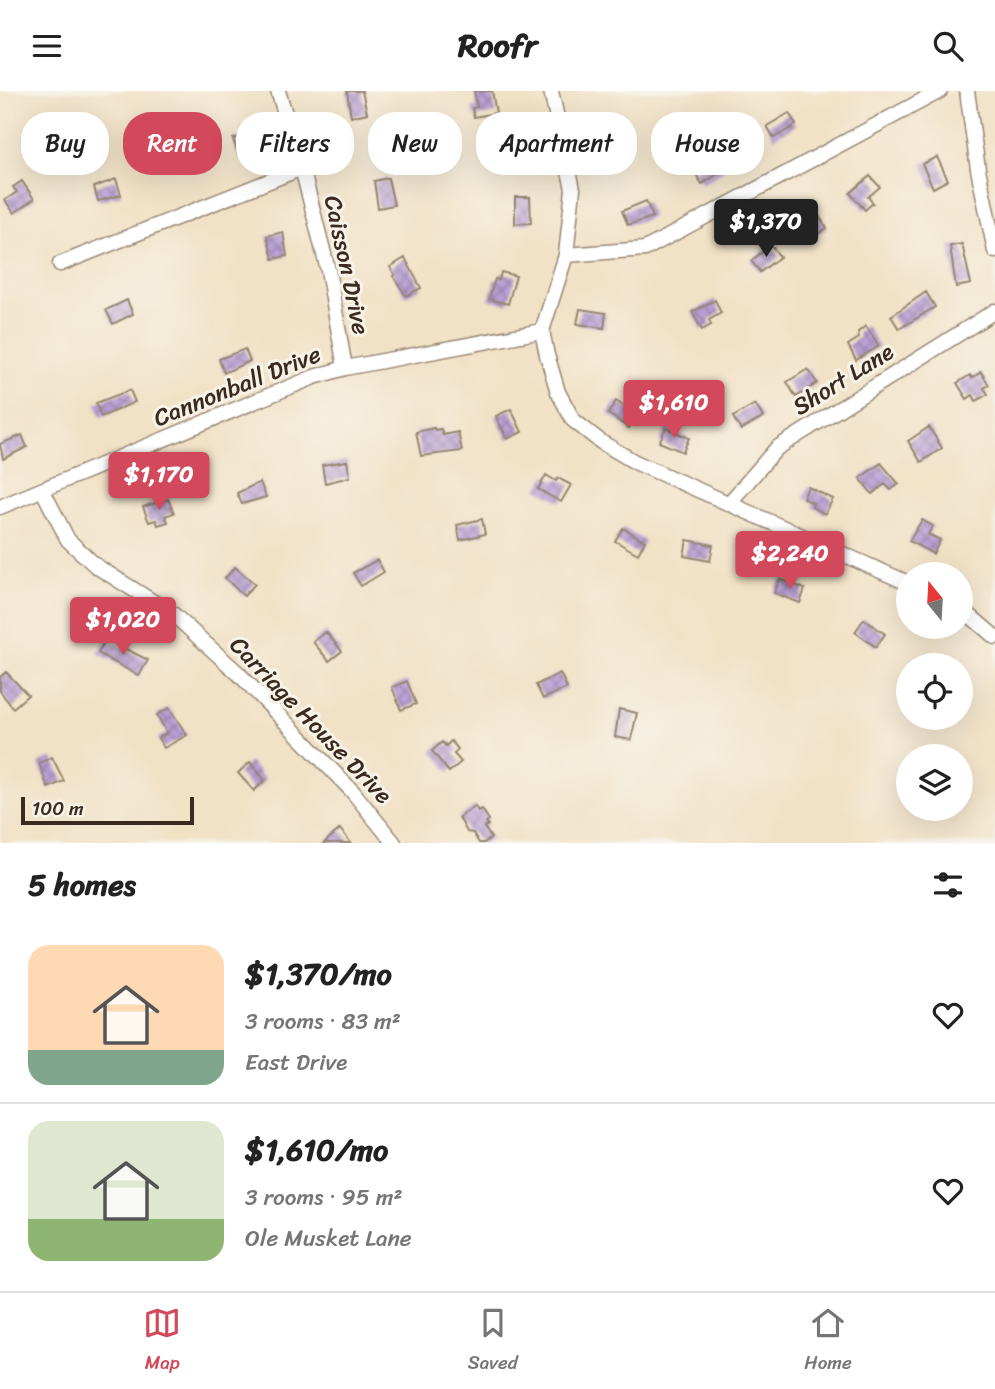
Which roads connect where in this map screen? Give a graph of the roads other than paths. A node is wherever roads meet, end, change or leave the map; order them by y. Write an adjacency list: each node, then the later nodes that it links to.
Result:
1 (278, 91): 5 (street, Caisson Drive)
2 (551, 91): 9 (street)
3 (940, 91): 9 (street)
4 (967, 91): 8 (street)
5 (285, 112)
6 (284, 175): 10 (street)
7 (304, 175): 13 (street, Caisson Drive)
8 (995, 251)
9 (566, 255): 12 (street)
10 (60, 264)
11 (995, 311): 15 (street, Short Lane)
12 (541, 331): 13 (street, Cannonball Drive); 15 (street)
13 (345, 368): 14 (street, Cannonball Drive)
14 (43, 491): 16 (street, Cannonball Drive); 20 (street, Carriage House Drive)
15 (730, 502): 17 (street)
16 (0, 507)
17 (896, 578)
18 (973, 618): 19 (street)
19 (995, 637)
20 (394, 843)

